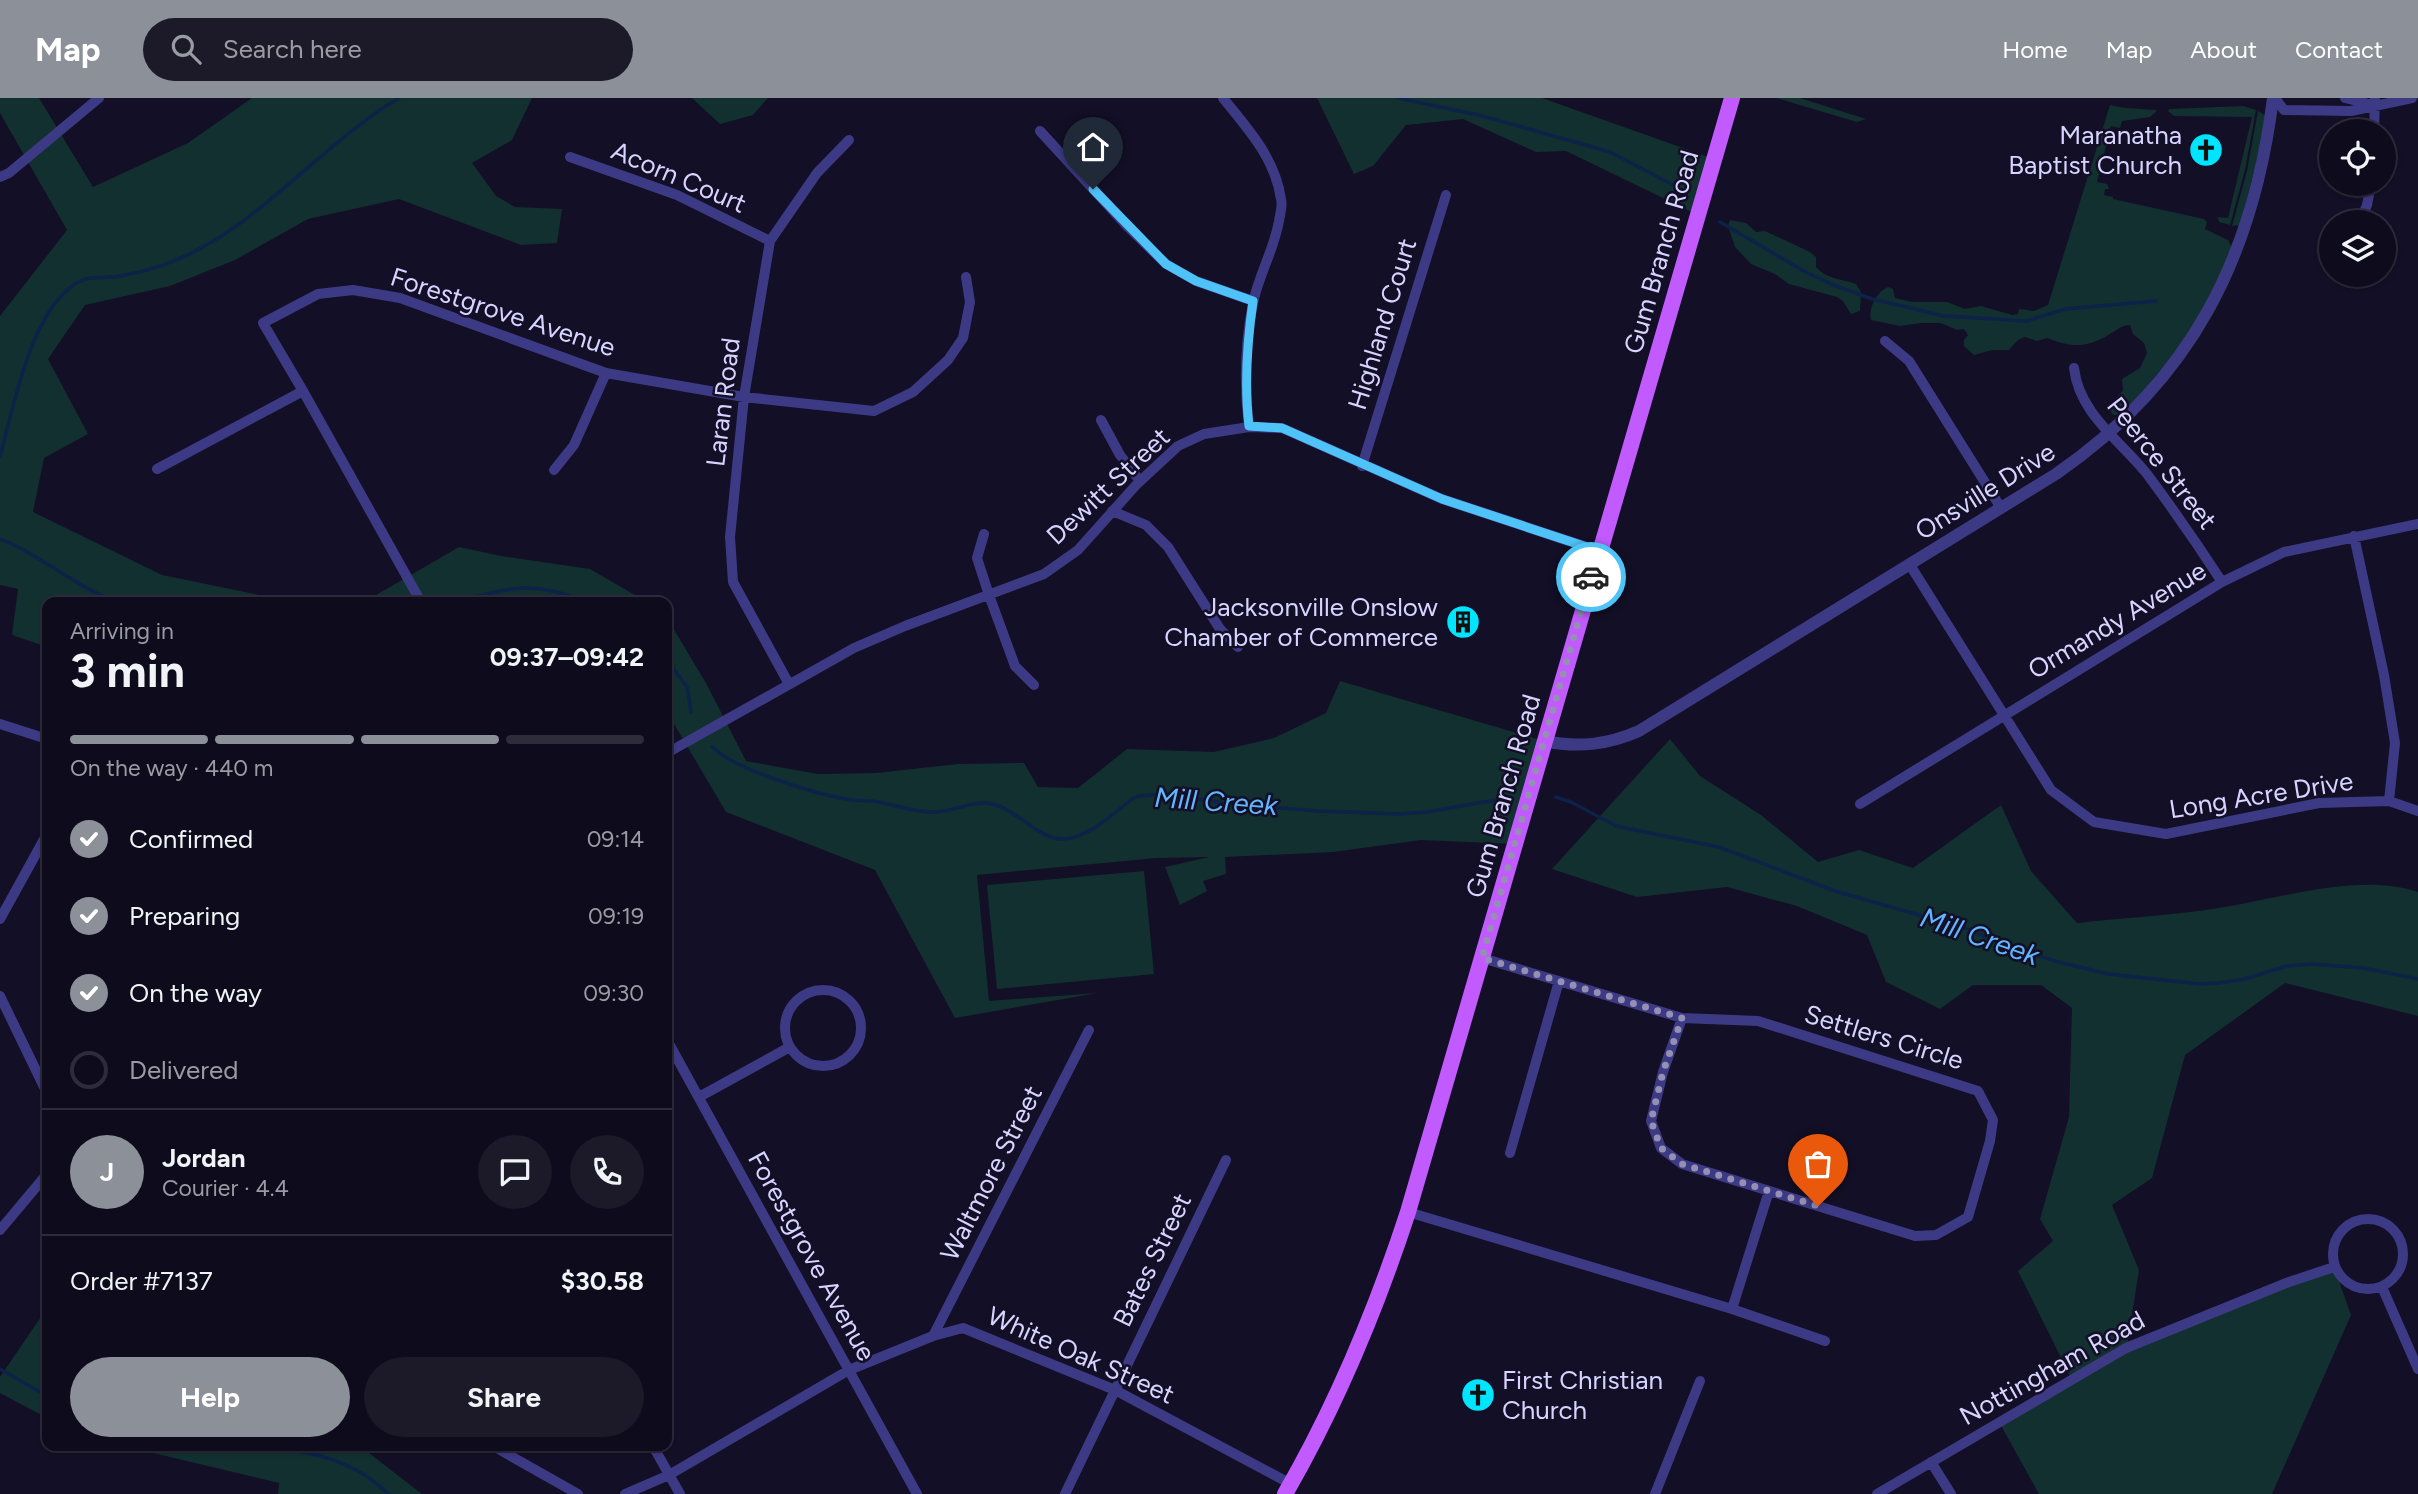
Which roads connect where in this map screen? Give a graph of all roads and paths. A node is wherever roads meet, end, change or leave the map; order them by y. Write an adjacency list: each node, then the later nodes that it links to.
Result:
1 (99, 98): 11 (street)
2 (1223, 98): 15 (street)
3 (1732, 98): 33 (main road, Gum Branch Road)
4 (2274, 98): 7 (street); 23 (street, Onsville Drive)
5 (2345, 98): 7 (street)
6 (2412, 98): 7 (street)
7 (2375, 102)
8 (1040, 131): 15 (street)
9 (849, 139): 13 (street, Laran Road)
10 (570, 157): 13 (street, Acorn Court)
11 (0, 177)
12 (1446, 195): 24 (street, Highland Court)
13 (770, 241): 20 (street, Laran Road)
14 (966, 276): 20 (street, Forestgrove Avenue)
15 (1253, 301): 22 (street)
16 (1885, 341): 28 (street)
17 (2074, 369): 23 (street, Peerce Street)
18 (606, 373): 19 (street, Forestgrove Avenue); 20 (street, Forestgrove Avenue); 26 (street)
19 (303, 391): 25 (street); 37 (street, Forestgrove Avenue)
20 (744, 397): 39 (street, Laran Road)
21 (1101, 420): 27 (street)
22 (1249, 426): 24 (street, Dewitt Street); 27 (street, Dewitt Street)
23 (2108, 433): 28 (street, Onsville Drive); 35 (street, Peerce Street)
24 (1362, 466): 33 (street, Dewitt Street)
25 (157, 469)
26 (554, 470)
27 (1140, 481): 29 (street, Dewitt Street)
28 (2001, 508): 34 (street, Onsville Drive)
29 (1112, 511): 36 (street, Dewitt Street); 38 (street)
30 (2418, 524): 32 (street, Ormandy Avenue)
31 (984, 534): 36 (street)
32 (2354, 537): 35 (street, Ormandy Avenue); 46 (street)
33 (1599, 551): 44 (main road, Gum Branch Road)
34 (1910, 565): 41 (street, Long Acre Drive); 44 (street, Onsville Drive)
35 (2222, 582): 41 (street, Ormandy Avenue)
36 (989, 596): 39 (street, Dewitt Street); 40 (street)
37 (418, 597)
38 (1238, 647)
39 (789, 684): 45 (street, Dewitt Street)
40 (1034, 685)
41 (2003, 715): 46 (street, Long Acre Drive); 47 (street, Ormandy Avenue)
42 (0, 724): 43 (street)
43 (42, 737)
44 (1544, 741): 51 (main road, Gum Branch Road)
45 (672, 750)
46 (2389, 801): 48 (street, Long Acre Drive)
47 (1860, 804)
48 (2418, 811)
49 (42, 843): 50 (street)
50 (0, 919)
51 (1482, 958): 52 (street, Settlers Circle); 64 (main road, Gum Branch Road)
52 (1559, 981): 54 (street, Settlers Circle); 60 (street)
53 (0, 996): 58 (street)
54 (1682, 1018): 63 (street, Settlers Circle); 63 (street, Settlers Circle)
55 (1090, 1030): 69 (street, Waltmore Street)
56 (789, 1048): 56 (street); 59 (street)
57 (672, 1049): 59 (street, Forestgrove Avenue)
58 (42, 1083)
59 (699, 1097): 72 (street, Forestgrove Avenue)
60 (1510, 1153)
61 (1226, 1160): 74 (street, Bates Street)
62 (42, 1180): 65 (street)
63 (1769, 1191): 68 (street)
64 (1408, 1212): 68 (street); 79 (main road, Gum Branch Road)
65 (0, 1230)
66 (2334, 1267): 67 (street); 67 (street); 77 (street, Nottingham Road)
67 (2382, 1287): 71 (street)
68 (1732, 1309): 70 (street)
69 (933, 1336): 72 (street, White Oak Street); 74 (street, White Oak Street)
70 (1825, 1340)
71 (2418, 1369)
72 (849, 1370): 78 (street, White Oak Street); 83 (street, Forestgrove Avenue)
73 (1700, 1381): 85 (street)
74 (1115, 1390): 79 (street, White Oak Street); 84 (street, Bates Street)
75 (502, 1451): 80 (street)
76 (656, 1451): 78 (street)
77 (1931, 1461): 86 (street, Nottingham Road); 87 (street)
78 (669, 1475): 81 (street, White Oak Street); 82 (street)
79 (1288, 1489)
80 (578, 1494)
81 (625, 1494)
82 (680, 1494)
83 (916, 1494)
84 (1065, 1494)
85 (1655, 1494)
86 (1877, 1494)
87 (1951, 1494)

